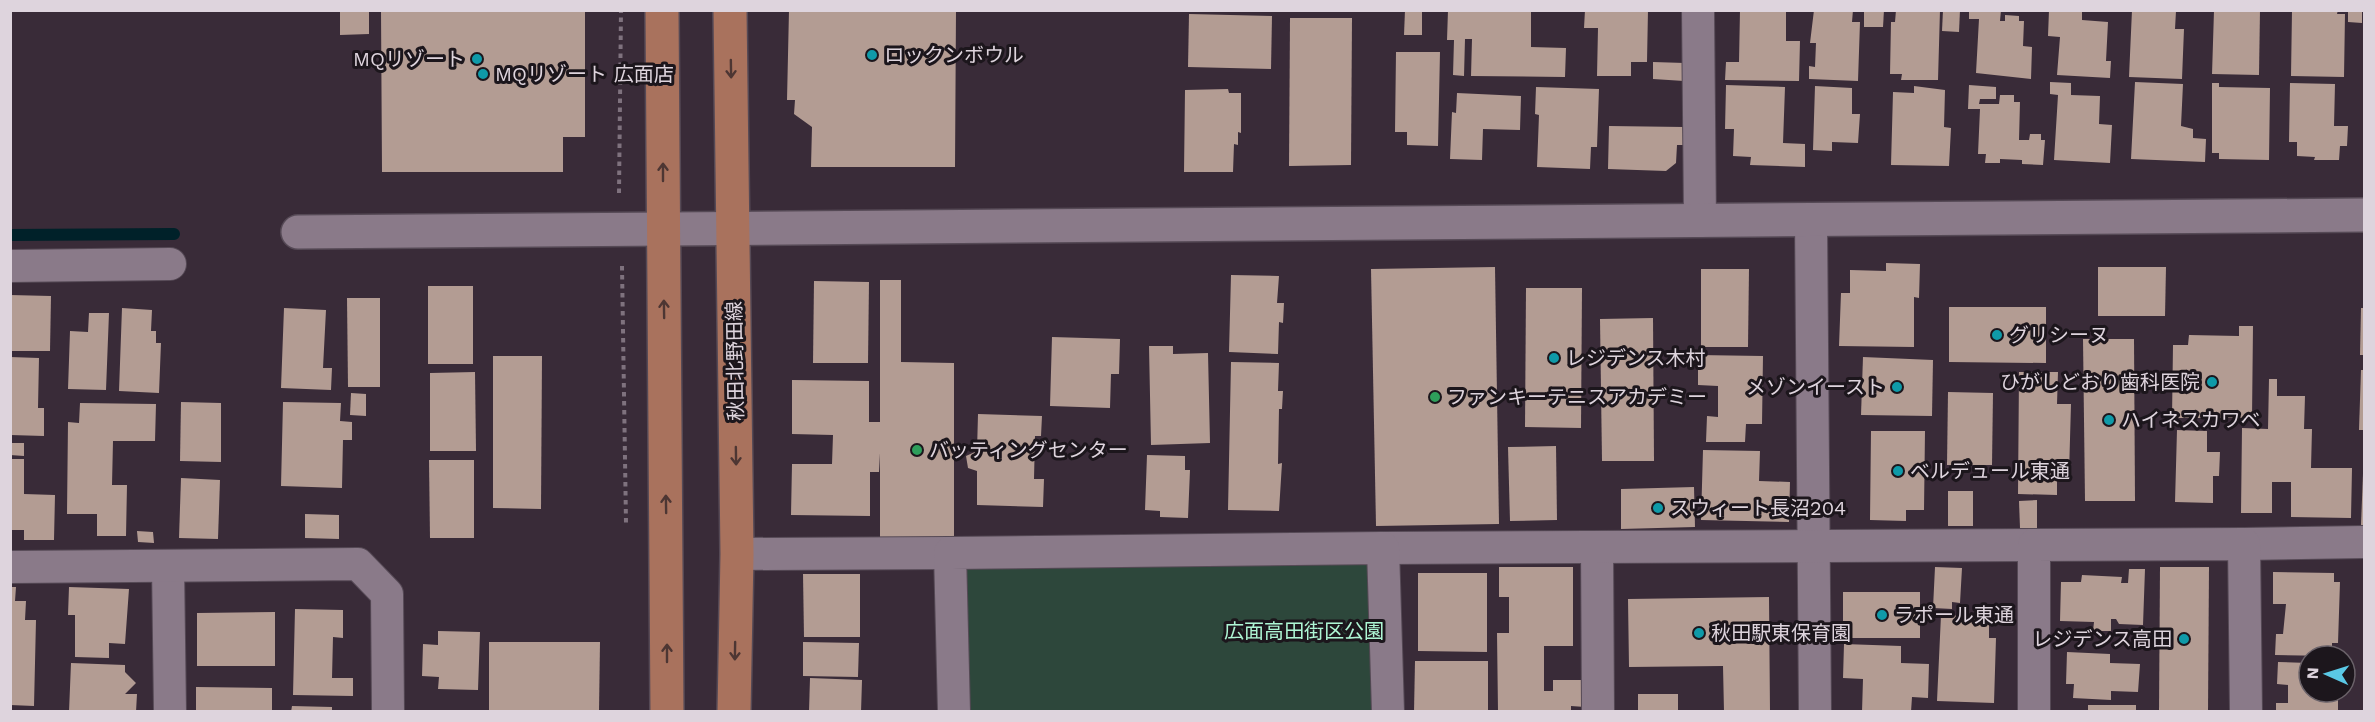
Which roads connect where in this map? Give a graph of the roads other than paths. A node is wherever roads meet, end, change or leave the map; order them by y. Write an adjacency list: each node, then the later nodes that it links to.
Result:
1 (662, 10): 8 (main road, one-way to 1)
2 (730, 10): 7 (main road, 秋田北野田線, one-way to 7)
3 (1698, 10): 6 (street)
4 (2364, 215): 5 (street)
5 (1811, 220): 6 (street); 15 (street)
6 (1700, 221): 7 (street)
7 (734, 230): 8 (street); 19 (main road, 秋田北野田線, one-way to 19)
8 (663, 231): 9 (street); 24 (main road, one-way to 8)
9 (298, 232)
10 (170, 264): 11 (street)
11 (10, 267)
12 (2364, 542): 13 (street)
13 (2244, 544): 14 (street); 31 (street)
14 (2034, 545): 15 (street); 30 (street)
15 (1814, 546): 16 (street); 29 (street)
16 (1597, 547): 17 (street); 28 (street)
17 (1383, 548): 18 (street); 27 (street)
18 (950, 553): 19 (street); 26 (street)
19 (737, 554): 25 (main road, 秋田北野田線, one-way to 25)
20 (168, 566): 21 (street); 22 (street); 23 (street)
21 (10, 567)
22 (170, 711)
23 (388, 711)
24 (667, 711)
25 (735, 711)
26 (954, 711)
27 (1388, 711)
28 (1598, 711)
29 (1815, 711)
30 (2034, 711)
31 (2246, 711)

